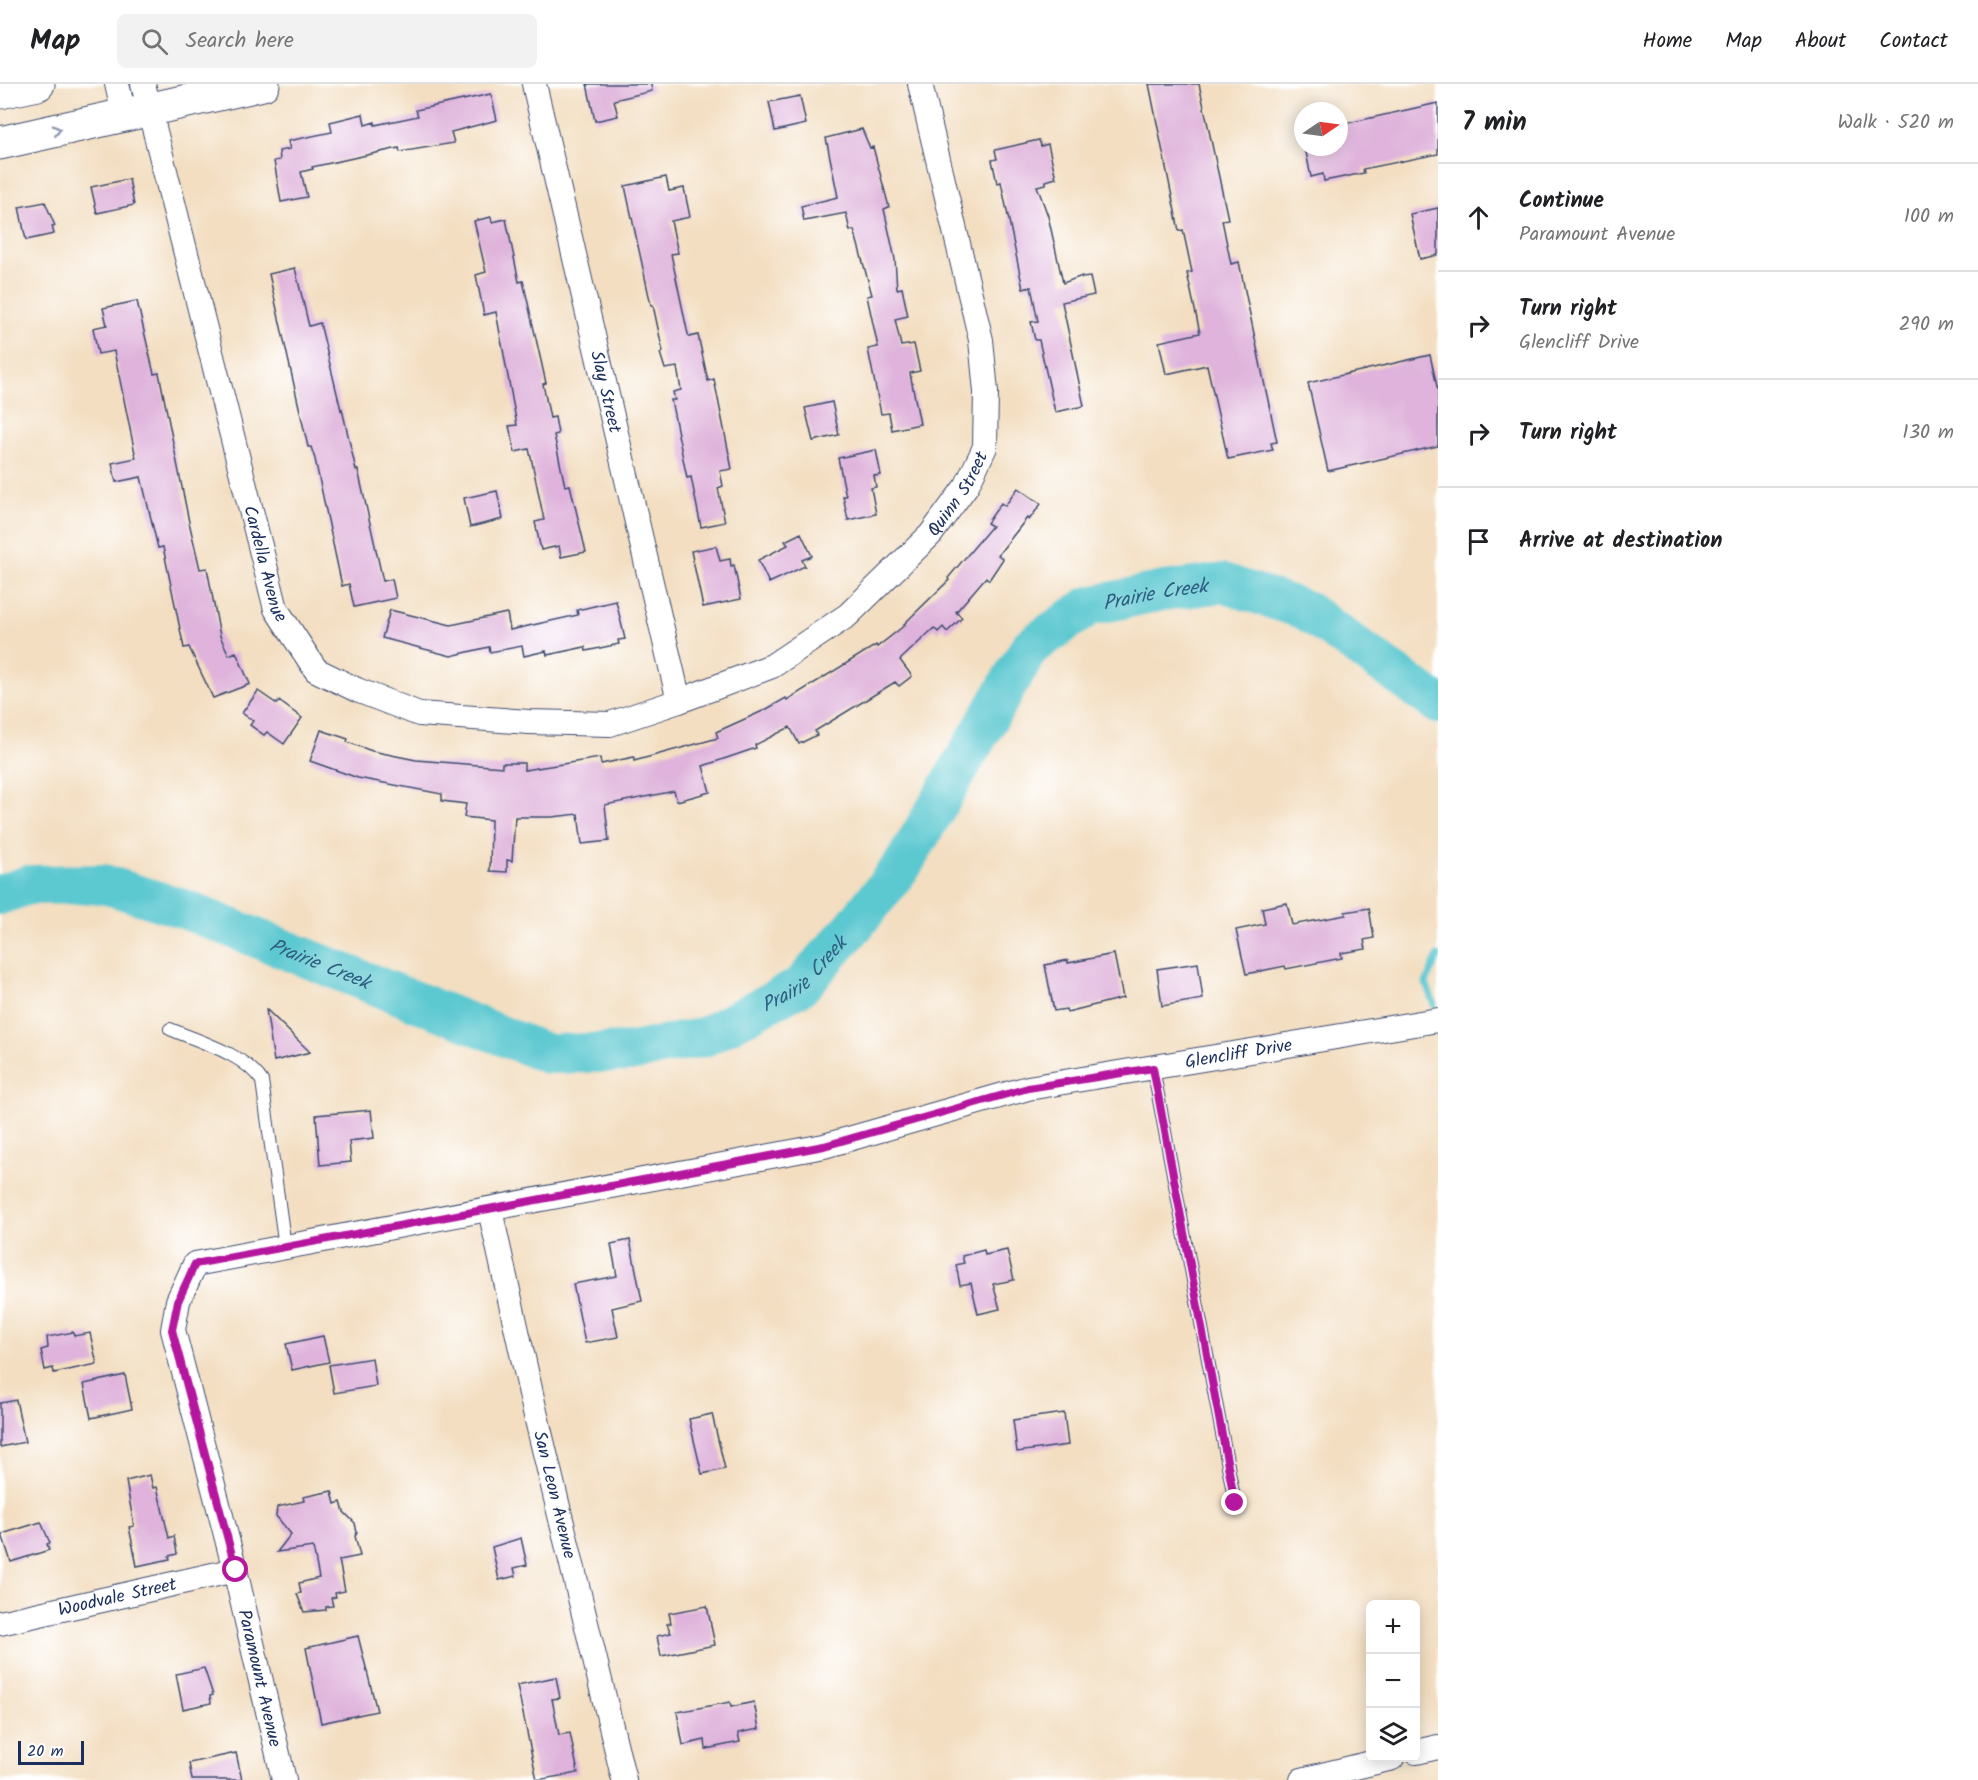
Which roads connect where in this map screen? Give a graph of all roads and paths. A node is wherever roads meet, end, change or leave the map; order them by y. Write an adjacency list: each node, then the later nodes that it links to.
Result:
1 (38, 84): 6 (main road)
2 (117, 84): 7 (street, Cardella Avenue)
3 (263, 84): 7 (main road)
4 (534, 84): 9 (street, Slay Street)
5 (920, 84): 9 (street, Quinn Street)
6 (0, 92)
7 (139, 103): 8 (main road, one-way to 7); 9 (street, Cardella Avenue)
8 (0, 143)
9 (679, 701)
10 (1438, 1020): 12 (street, Glencliff Drive)
11 (170, 1029): 14 (lane)
12 (1153, 1068): 13 (street, Glencliff Drive); 16 (lane)
13 (490, 1210): 14 (street, Glencliff Drive); 23 (street, San Leon Avenue)
14 (285, 1247): 15 (street, Glencliff Drive)
15 (195, 1264): 17 (street, Paramount Avenue)
16 (1235, 1503)
17 (236, 1570): 18 (street, Woodvale Street); 22 (street, Paramount Avenue)
18 (0, 1623)
19 (1438, 1747): 20 (street)
20 (1420, 1751)
21 (1373, 1762): 24 (street)
22 (284, 1780)
23 (624, 1780)
24 (1302, 1780)

